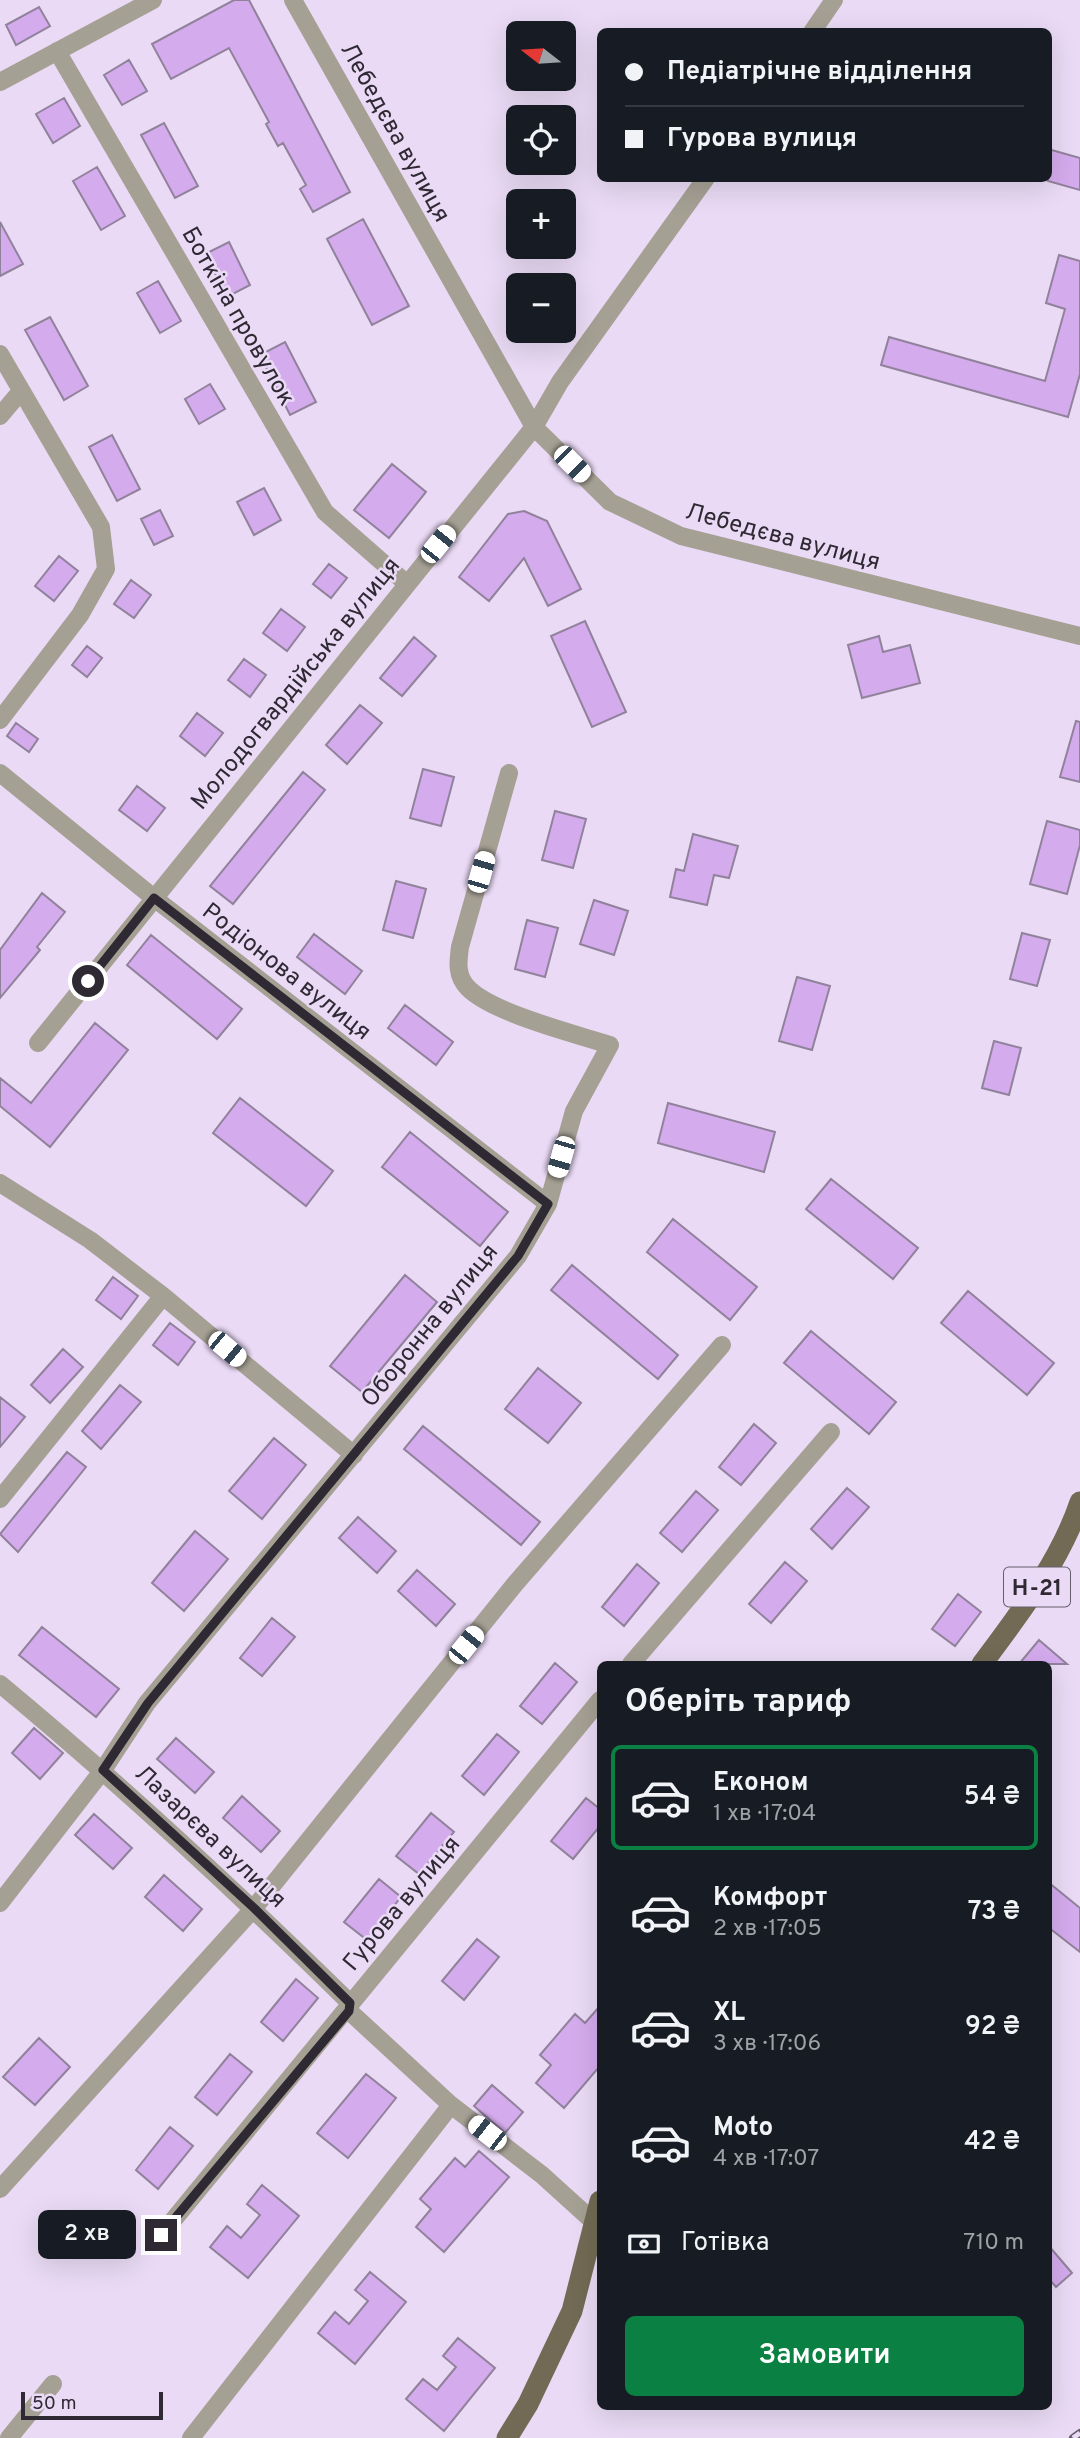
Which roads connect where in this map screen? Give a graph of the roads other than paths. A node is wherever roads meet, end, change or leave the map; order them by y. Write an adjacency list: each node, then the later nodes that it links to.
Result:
1 (153, 0): 5 (street)
2 (293, 0): 11 (street, Лебедєва вулиця)
3 (834, 0): 4 (street)
4 (815, 28)
5 (57, 51): 6 (street); 12 (street, Боткіна провулок)
6 (0, 82)
7 (703, 182): 11 (street, Молодогвардійська вулиця)
8 (0, 354): 9 (street)
9 (21, 391): 10 (street); 14 (street)
10 (0, 416)
11 (534, 426): 12 (street, Молодогвардійська вулиця); 13 (street, Лебедєва вулиця)
12 (406, 583): 17 (street, Молодогвардійська вулиця)
13 (1080, 636)
14 (0, 720)
15 (509, 772): 20 (street, Оборонна вулиця)
16 (0, 773): 17 (street, Родіонова вулиця)
17 (154, 898): 18 (street, Молодогвардійська вулиця); 20 (street, Родіонова вулиця)
18 (38, 1043)
19 (0, 1183): 21 (street)
20 (548, 1204): 24 (street, Оборонна вулиця)
21 (163, 1296): 24 (street); 25 (street)
22 (722, 1345): 33 (street)
23 (831, 1432): 27 (street)
24 (354, 1455): 31 (street, Оборонна вулиця)
25 (0, 1499)
26 (1080, 1502): 28 (main road, Н-21)
27 (634, 1661)
28 (984, 1661)
29 (0, 1684): 31 (street, Лазарєва вулиця)
30 (597, 1704): 34 (street, Гурова вулиця)
31 (103, 1770): 32 (street, Оборонна вулиця); 33 (street, Лазарєва вулиця)
32 (0, 1903)
33 (254, 1908): 34 (street, Лазарєва вулиця); 36 (street)
34 (349, 2007): 35 (street, Лазарєва вулиця); 39 (street, Гурова вулиця)
35 (451, 2105): 38 (street, Лазарєва вулиця); 42 (street)
36 (0, 2189)
37 (597, 2214): 38 (main road)
38 (595, 2223): 43 (main road)
39 (161, 2235)
40 (53, 2384): 41 (street)
41 (9, 2438)
42 (191, 2438)
43 (507, 2438)

